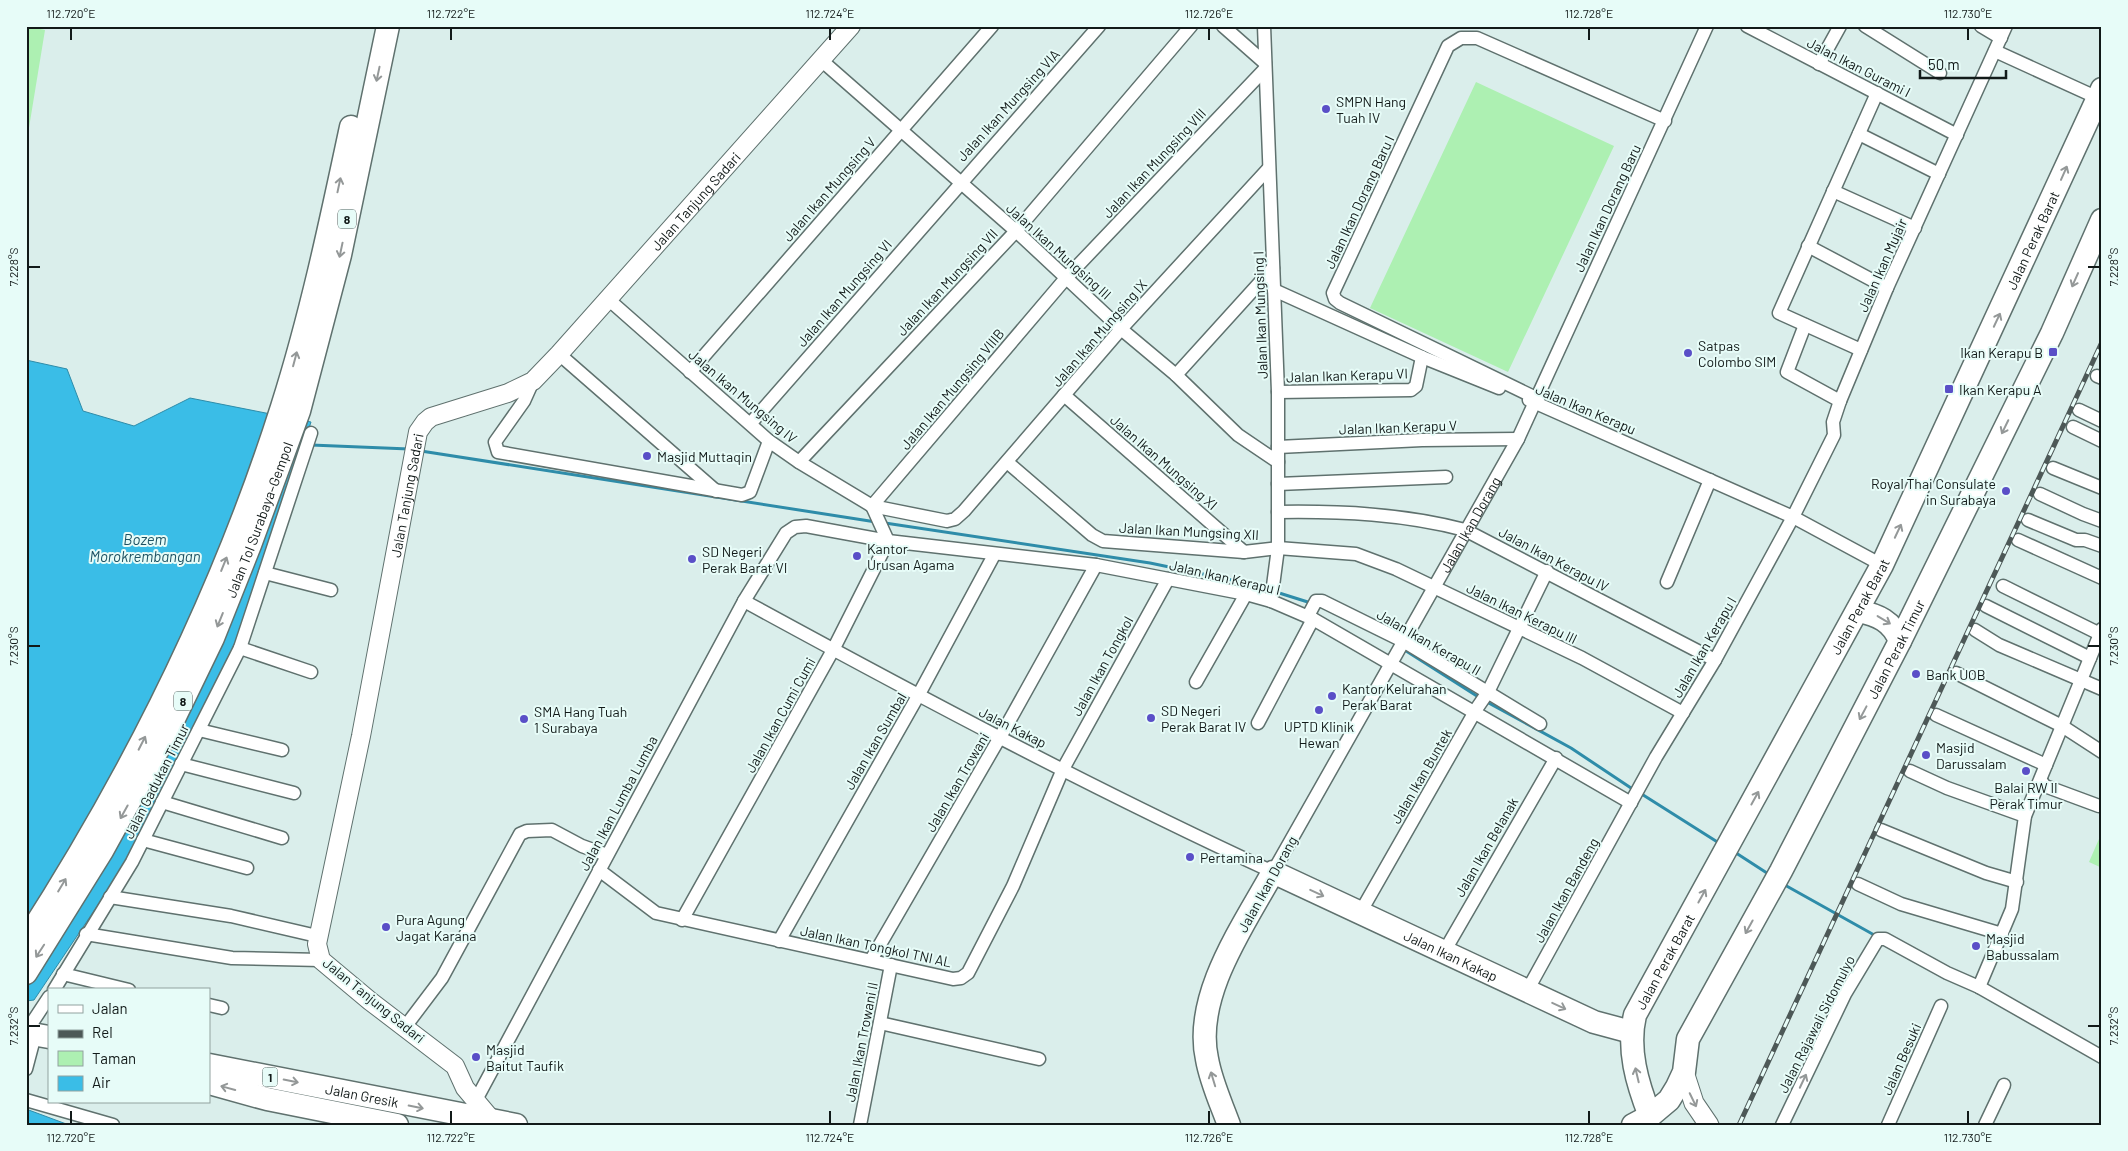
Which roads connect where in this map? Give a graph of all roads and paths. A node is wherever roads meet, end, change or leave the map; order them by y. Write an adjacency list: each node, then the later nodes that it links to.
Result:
1 (373, 26): 51 (highway, Jalan Tol Surabaya–Gempol / 8, one-way to 1)
2 (388, 26): 51 (highway, Jalan Tol Surabaya–Gempol / 8, one-way to 51)
3 (851, 26): 16 (street, Jalan Tanjung Sadari)
4 (992, 26): 23 (street, Jalan Ikan Mungsing V)
5 (1099, 26): 28 (street, Jalan Ikan Mungsing VIA)
6 (1191, 26): 32 (street, Jalan Ikan Mungsing VII)
7 (1223, 26): 18 (street)
8 (1264, 26): 18 (street, Jalan Ikan Mungsing I)
9 (1707, 26): 22 (street, Jalan Ikan Dorang Baru)
10 (1747, 26): 17 (street, Jalan Ikan Gurami I)
11 (1840, 26): 17 (street)
12 (1865, 26): 19 (street)
13 (1981, 26): 14 (street)
14 (2003, 32): 15 (street, Jalan Ikan Mujair)
15 (1995, 51): 21 (street); 25 (street, Jalan Ikan Mujair)
16 (821, 60): 23 (street, Jalan Ikan Mungsing III); 38 (street, Jalan Tanjung Sadari)
17 (1819, 64): 20 (street, Jalan Ikan Gurami I)
18 (1265, 66): 26 (street, Jalan Ikan Mungsing I); 35 (street, Jalan Ikan Mungsing VIII)
19 (1940, 73)
20 (1877, 93): 24 (street); 25 (street, Jalan Ikan Gurami I)
21 (2100, 94): 86 (highway, Jalan Perak Barat, one-way to 21)
22 (1665, 122): 49 (street, Jalan Ikan Dorang Baru); 49 (street, Jalan Ikan Dorang Baru I)
23 (900, 131): 28 (street, Jalan Ikan Mungsing III); 44 (street, Jalan Ikan Mungsing V)
24 (1859, 134): 27 (street); 29 (street)
25 (1957, 135): 27 (street, Jalan Ikan Mujair)
26 (1268, 169): 34 (street, Jalan Ikan Mungsing I); 40 (street, Jalan Ikan Mungsing IX)
27 (1939, 174): 31 (street, Jalan Ikan Mujair)
28 (960, 182): 32 (street, Jalan Ikan Mungsing III); 54 (street, Jalan Ikan Mungsing VI)
29 (1833, 191): 31 (street); 33 (street)
30 (2102, 220): 104 (highway, Jalan Perak Timur, one-way to 104)
31 (1915, 228): 36 (street, Jalan Ikan Mujair)
32 (1016, 231): 35 (street, Jalan Ikan Mungsing III); 61 (street, Jalan Ikan Mungsing VII)
33 (1808, 246): 36 (street); 39 (street)
34 (1273, 268): 37 (street, Jalan Ikan Mungsing I); 45 (street)
35 (1066, 278): 40 (street, Jalan Ikan Mungsing III); 71 (street, Jalan Ikan Mungsing VIIIB)
36 (1887, 288): 41 (street, Jalan Ikan Mujair)
37 (1274, 290): 43 (street, Jalan Ikan Kerapu); 47 (street, Jalan Ikan Mungsing I)
38 (608, 299): 42 (street, Jalan Tanjung Sadari); 44 (street, Jalan Ikan Mungsing IV)
39 (1805, 325): 41 (street); 50 (street)
40 (1121, 329): 45 (street, Jalan Ikan Mungsing III); 48 (street, Jalan Ikan Mungsing IX)
41 (1861, 350): 50 (street, Jalan Ikan Mujair)
42 (560, 354): 46 (street, Jalan Tanjung Sadari); 69 (street)
43 (1422, 357): 47 (street, Jalan Ikan Kerapu VI); 49 (street, Jalan Ikan Kerapu)
44 (690, 372): 54 (street, Jalan Ikan Mungsing IV)
45 (1176, 375): 63 (street, Jalan Ikan Mungsing III)
46 (532, 381): 69 (street); 152 (street, Jalan Tanjung Sadari)
47 (1278, 392): 60 (street, Jalan Ikan Mungsing I)
48 (1064, 395): 62 (street, Jalan Ikan Mungsing IX); 83 (street, Jalan Ikan Mungsing XI)
49 (1537, 401): 56 (street, Jalan Ikan Dorang); 66 (street, Jalan Ikan Kerapu)
50 (1840, 401): 73 (street, Jalan Ikan Mujair)
51 (291, 409): 153 (highway, Jalan Tol Surabaya–Gempol / 8, one-way to 51); 159 (highway, Jalan Tol Surabaya–Gempol / 8, one-way to 159)
52 (2079, 410): 53 (street)
53 (2102, 420)
54 (751, 424): 58 (street, Jalan Ikan Mungsing IV)
55 (2073, 427): 59 (street)
56 (1518, 439): 60 (street, Jalan Ikan Kerapu V); 78 (street, Jalan Ikan Dorang)
57 (309, 440): 88 (street, Jalan Gadukan Timur)
58 (769, 441): 61 (street, Jalan Ikan Mungsing IV); 69 (street)
59 (2102, 441)
60 (1278, 447): 63 (street, Jalan Ikan Mungsing I)
61 (799, 462): 71 (street, Jalan Ikan Mungsing IV)
62 (1007, 462): 74 (street, Jalan Ikan Mungsing IX); 83 (street, Jalan Ikan Mungsing XII)
63 (1278, 462): 67 (street, Jalan Ikan Mungsing I)
64 (2053, 468): 68 (street)
65 (1446, 478): 67 (street)
66 (1710, 480): 73 (street, Jalan Ikan Kerapu); 91 (street)
67 (1278, 484): 72 (street, Jalan Ikan Mungsing I)
68 (2102, 488)
69 (716, 491)
70 (2040, 494): 76 (street)
71 (873, 507): 74 (street, Jalan Ikan Mungsing IV); 79 (street)
72 (1278, 512): 78 (street, Jalan Ikan Kerapu IV); 82 (street, Jalan Ikan Mungsing I)
73 (1793, 517): 86 (street, Jalan Ikan Kerapu); 109 (street, Jalan Ikan Kerapu I)
74 (955, 519)
75 (2028, 520): 81 (street)
76 (2102, 521)
77 (794, 527): 79 (street, Jalan Ikan Kerapu I); 97 (street, Jalan Ikan Lumba Lumba)
78 (1466, 530): 87 (street, Jalan Ikan Kerapu IV); 93 (street, Jalan Ikan Dorang)
79 (887, 540): 84 (street, Jalan Ikan Kerapu I); 107 (street, Jalan Ikan Cumi Cumi)
80 (2018, 540): 89 (street)
81 (2102, 546)
82 (1278, 548): 83 (street, Jalan Ikan Mungsing XII); 93 (street, Jalan Ikan Kerapu III); 96 (street, Jalan Ikan Mungsing I)
83 (1244, 552)
84 (994, 555): 85 (street, Jalan Ikan Kerapu I); 116 (street, Jalan Ikan Sumbal)
85 (1096, 565): 90 (street, Jalan Ikan Kerapu I); 124 (street, Jalan Ikan Trowani)
86 (1882, 565): 99 (highway, Jalan Perak Barat)
87 (1547, 572): 101 (street, Jalan Ikan Buntek); 109 (street, Jalan Ikan Kerapu IV)
88 (266, 573): 94 (street); 106 (street, Jalan Gadukan Timur)
89 (2102, 578)
90 (1168, 579): 95 (street, Jalan Ikan Kerapu I); 130 (street, Jalan Ikan Tongkol)
91 (1667, 582)
92 (2003, 586): 103 (street)
93 (1435, 587): 101 (street, Jalan Ikan Kerapu III); 105 (street, Jalan Ikan Dorang)
94 (331, 590)
95 (1246, 594): 96 (street, Jalan Ikan Kerapu I); 114 (street)
96 (1273, 596): 100 (street, Jalan Ikan Kerapu I)
97 (744, 601): 107 (street, Jalan Kakap); 141 (street, Jalan Ikan Lumba Lumba)
98 (1986, 606): 108 (street)
99 (1858, 611): 104 (highway, one-way to 104); 172 (highway, Jalan Perak Barat, one-way to 99)
100 (1310, 617): 105 (street, Jalan Ikan Kerapu II); 110 (street, Jalan Ikan Kerapu I); 120 (street)
101 (1520, 629): 117 (street, Jalan Ikan Buntek); 118 (street, Jalan Ikan Kerapu III)
102 (1975, 630): 113 (street)
103 (2101, 631): 108 (street)
104 (1900, 641): 178 (highway, Jalan Perak Timur, one-way to 178)
105 (1404, 644): 110 (street, Jalan Ikan Dorang); 117 (street, Jalan Ikan Kerapu II)
106 (240, 648): 111 (street); 123 (street, Jalan Gadukan Timur)
107 (833, 650): 116 (street, Jalan Kakap); 149 (street, Jalan Ikan Cumi Cumi)
108 (2095, 657): 113 (street)
109 (1715, 660): 118 (street, Jalan Ikan Kerapu I)
110 (1391, 661): 117 (street, Jalan Ikan Kerapu I); 144 (street, Jalan Ikan Dorang)
111 (311, 672)
112 (1956, 673): 122 (street)
113 (2082, 679): 115 (street); 122 (street)
114 (1196, 682)
115 (2102, 688)
116 (918, 696): 124 (street, Jalan Kakap); 154 (street, Jalan Ikan Sumbal)
117 (1481, 702): 121 (street, Jalan Ikan Kerapu II); 127 (street, Jalan Ikan Kerapu I); 148 (street, Jalan Ikan Buntek)
118 (1683, 713): 134 (street, Jalan Ikan Kerapu I)
119 (1936, 715): 129 (street)
120 (1258, 723)
121 (1540, 724)
122 (2062, 726): 126 (street); 129 (street)
123 (199, 730): 125 (street); 128 (street, Jalan Gadukan Timur)
124 (1000, 738): 130 (street, Jalan Kakap); 157 (street, Jalan Ikan Trowani)
125 (282, 750)
126 (2102, 752)
127 (1556, 758): 134 (street, Jalan Ikan Kerapu I); 155 (street, Jalan Ikan Belanak)
128 (181, 764): 133 (street); 135 (street, Jalan Gadukan Timur)
129 (2046, 765): 132 (street)
130 (1062, 769): 144 (street, Jalan Kakap); 158 (street, Jalan Ikan Tongkol TNI AL)
131 (1910, 771): 137 (street)
132 (2041, 781): 136 (street); 137 (street)
133 (294, 793)
134 (1634, 798): 165 (street, Jalan Ikan Bandeng)
135 (162, 802): 139 (street); 140 (street, Jalan Gadukan Timur)
136 (2099, 806)
137 (2026, 816): 145 (street)
138 (1881, 830): 145 (street)
139 (282, 838)
140 (143, 840): 142 (street); 147 (street, Jalan Gadukan Timur)
141 (607, 855): 143 (street, Jalan Ikan Lumba Lumba); 171 (street)
142 (246, 868)
143 (599, 870): 149 (street, Jalan Ikan Tongkol TNI AL); 181 (street, Jalan Ikan Lumba Lumba)
144 (1273, 872): 148 (highway, Jalan Ikan Kakap, one-way to 148); 193 (highway, Jalan Ikan Dorang, one-way to 144)
145 (2017, 882): 151 (street)
146 (1858, 884): 151 (street)
147 (110, 897): 150 (street, Jalan Gadukan Timur); 152 (street)
148 (1360, 913): 155 (highway, Jalan Ikan Kakap)
149 (682, 920): 154 (street, Jalan Ikan Tongkol TNI AL)
150 (86, 934): 156 (street); 160 (street, Jalan Gadukan Timur)
151 (2002, 934): 162 (street)
152 (318, 936): 156 (street, Jalan Tanjung Sadari)
153 (26, 940)
154 (779, 940): 157 (street, Jalan Ikan Tongkol TNI AL)
155 (1444, 952): 165 (highway, Jalan Ikan Kakap)
156 (321, 960): 171 (street, Jalan Tanjung Sadari)
157 (871, 960): 158 (street, Jalan Ikan Tongkol TNI AL)
158 (890, 965): 170 (street, Jalan Ikan Trowani II)
159 (26, 972)
160 (63, 974): 161 (street); 163 (street, Jalan Gadukan Timur)
161 (84, 985): 164 (street)
162 (1979, 987): 174 (street); 195 (street, Jalan Rajawali Sidomulyo, one-way to 162)
163 (55, 988)
164 (111, 988)
165 (1526, 991): 172 (highway, Jalan Ikan Kakap, one-way to 172)
166 (48, 999): 173 (street)
167 (210, 1006): 169 (street)
168 (1941, 1006): 196 (street, Jalan Besuki)
169 (222, 1008)
170 (880, 1023): 175 (street); 192 (street, Jalan Ikan Trowani II)
171 (406, 1027): 181 (street, Jalan Tanjung Sadari)
172 (1631, 1032): 187 (highway, Jalan Perak Barat, one-way to 172)
173 (34, 1034): 177 (street)
174 (2102, 1057)
175 (1039, 1059)
176 (210, 1065): 184 (highway, Jalan Gresik / 1, one-way to 184)
177 (26, 1069)
178 (1684, 1072): 187 (highway); 194 (main road, one-way to 194)
179 (210, 1083): 182 (highway, Jalan Gresik / 1, one-way to 179)
180 (2004, 1086): 197 (street)
181 (471, 1094): 185 (street); 186 (street, Jalan Tanjung Sadari)
182 (267, 1099): 184 (highway, Jalan Gresik / 1); 189 (highway)
183 (26, 1100): 188 (street)
184 (337, 1110): 185 (highway, Jalan Gresik, one-way to 185); 190 (highway, Jalan Gresik)
185 (447, 1113): 186 (highway, Jalan Gresik)
186 (492, 1120): 191 (highway, Jalan Gresik)
187 (1646, 1122)
188 (113, 1125)
189 (299, 1125)
190 (394, 1125)
191 (516, 1125)
192 (860, 1125)
193 (1229, 1125)
194 (1709, 1125)
195 (1782, 1125)
196 (1888, 1125)
197 (1985, 1125)

